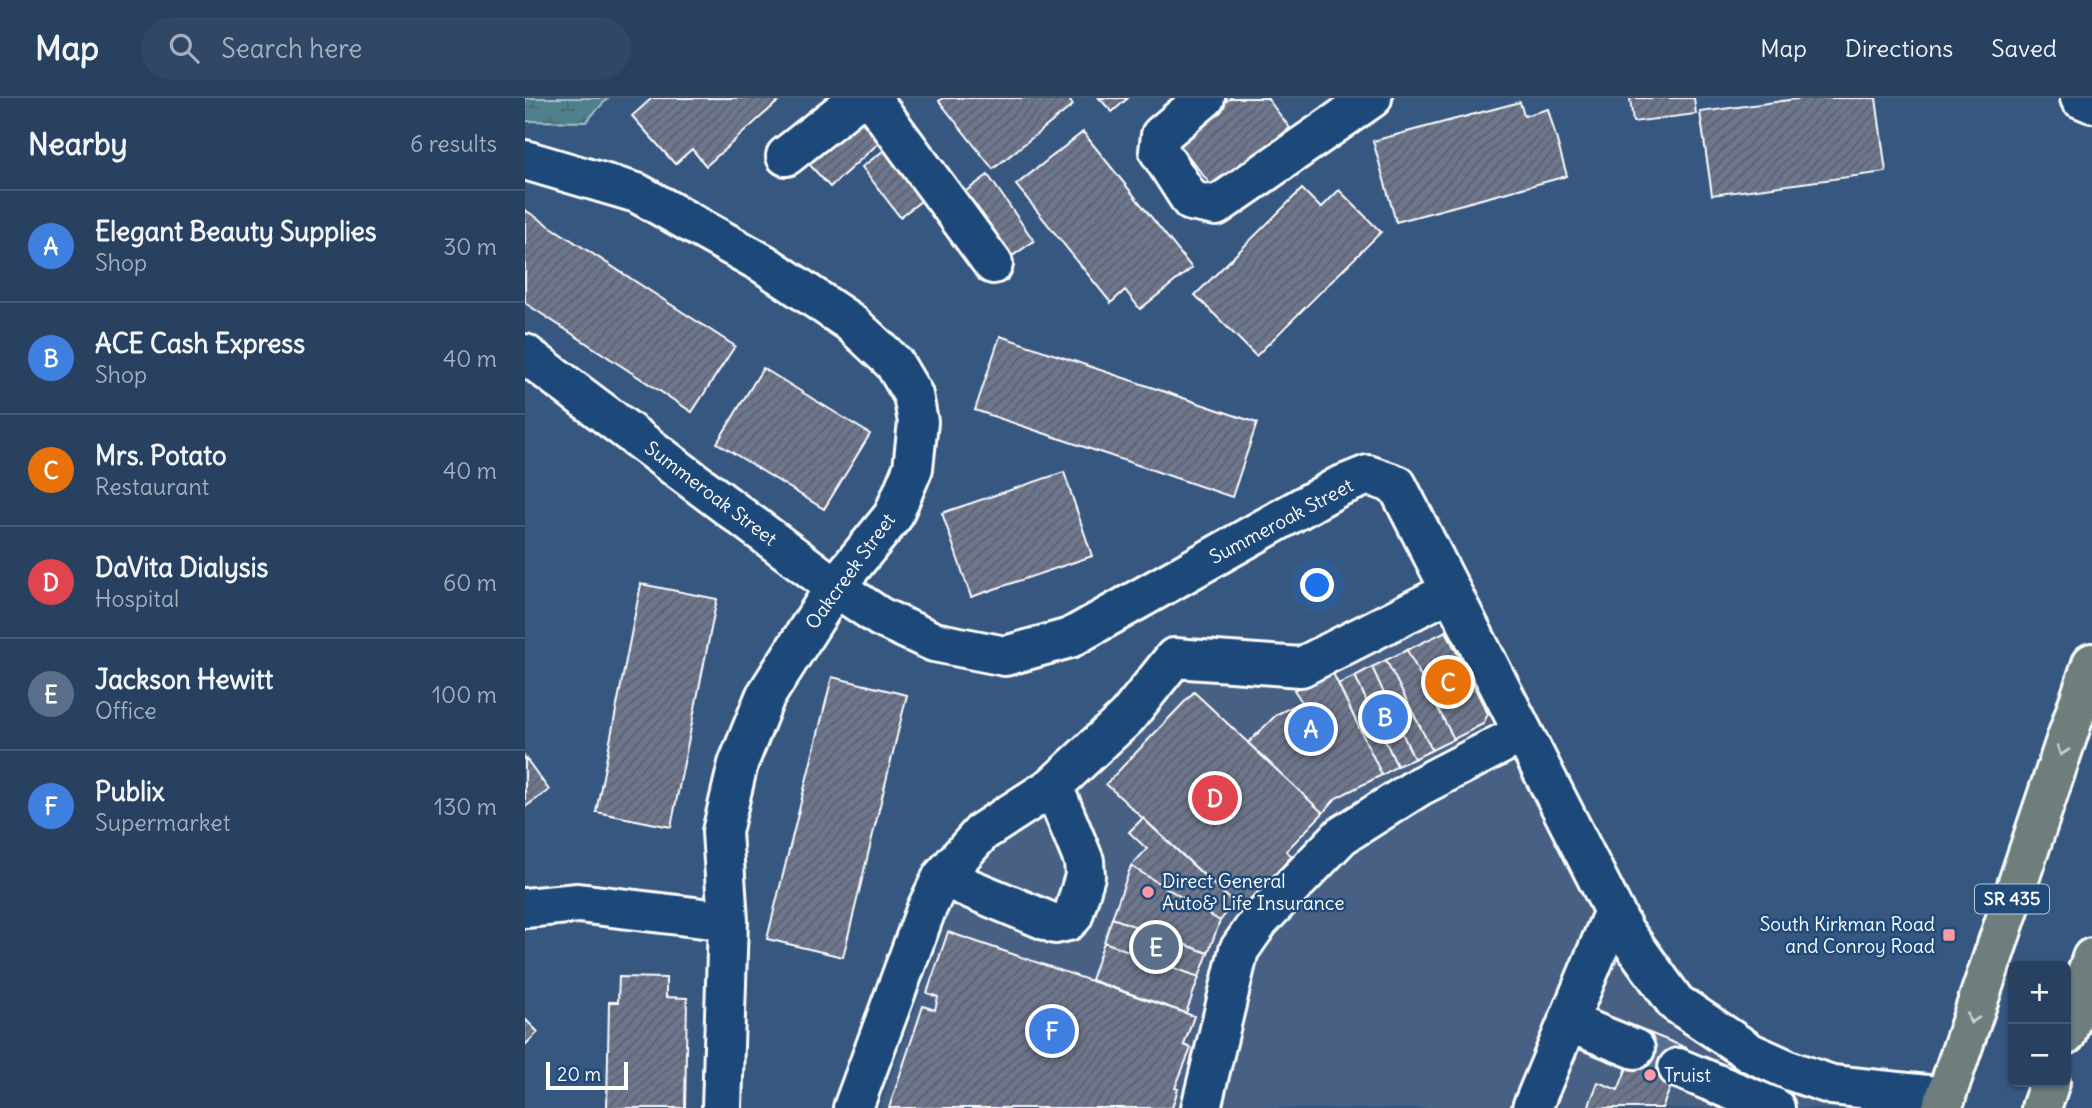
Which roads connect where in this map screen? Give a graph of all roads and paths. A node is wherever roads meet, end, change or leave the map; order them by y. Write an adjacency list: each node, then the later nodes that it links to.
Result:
1 (859, 98): 7 (street)
2 (871, 98): 9 (street)
3 (1205, 98): 4 (street)
4 (1373, 98)
5 (2080, 98): 6 (street)
6 (2092, 103)
7 (786, 156)
8 (527, 160): 11 (street, Oakcreek Street)
9 (993, 264)
10 (525, 354): 11 (street, Summeroak Street)
11 (835, 587): 12 (street, Summeroak Street); 19 (street, Oakcreek Street)
12 (1451, 591): 14 (street, Summeroak Street); 15 (street)
13 (2092, 663): 27 (main road, SR 435, one-way to 27)
14 (1523, 733): 18 (street, Summeroak Street); 30 (street)
15 (1053, 786): 16 (street); 16 (street)
16 (942, 877): 29 (street)
17 (525, 908): 19 (street)
18 (1614, 911): 21 (street); 26 (street, Summeroak Street)
19 (728, 921): 28 (street, Oakcreek Street)
20 (2090, 968): 22 (main road)
21 (1568, 1022): 23 (street); 31 (street)
22 (2070, 1024)
23 (1635, 1049)
24 (1678, 1068): 32 (street)
25 (2048, 1087): 33 (main road)
26 (1797, 1092): 27 (street, Summeroak Street)
27 (1944, 1102)
28 (722, 1108)
29 (853, 1108)
30 (1201, 1108)
31 (1532, 1108)
32 (1775, 1108)
33 (2041, 1108)

